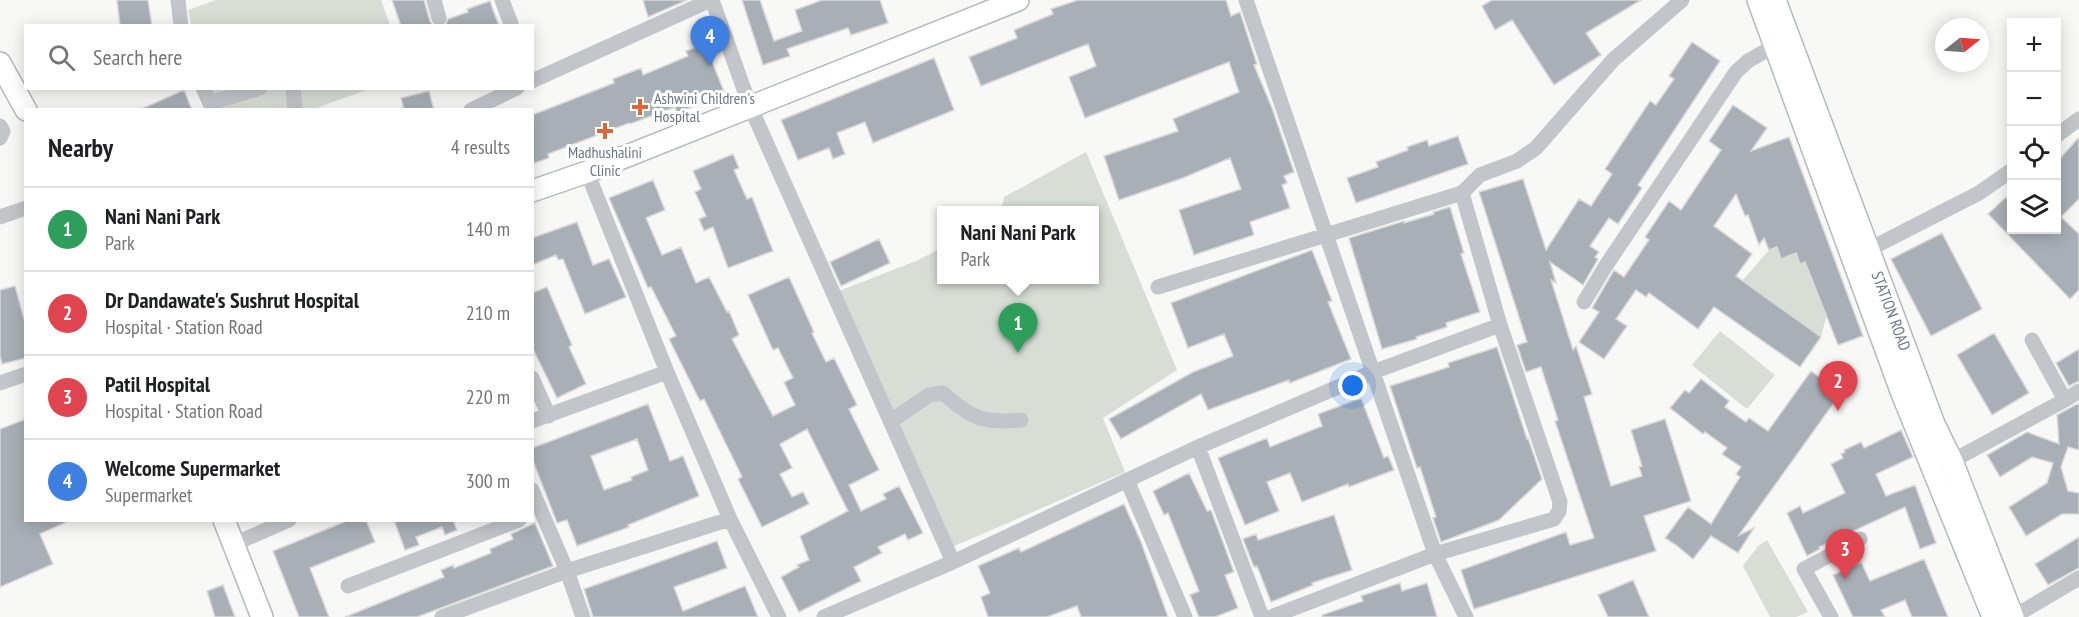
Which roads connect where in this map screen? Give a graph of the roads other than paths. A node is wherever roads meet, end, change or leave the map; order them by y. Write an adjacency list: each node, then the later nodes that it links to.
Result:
1 (178, 0): 11 (street)
2 (434, 0): 10 (street)
3 (502, 0): 12 (street)
4 (711, 0): 15 (street); 21 (street)
5 (1018, 0): 21 (main road)
6 (1246, 0): 35 (street)
7 (1682, 0): 32 (street)
8 (1758, 0): 13 (main road, STATION ROAD)
9 (1775, 0): 13 (main road, STATION ROAD)
10 (439, 18)
11 (181, 24)
12 (511, 24)
13 (1782, 42): 36 (main road, STATION ROAD); 38 (street)
14 (0, 63): 22 (main road)
15 (534, 80)
16 (204, 90): 20 (street)
17 (255, 90): 20 (street)
18 (292, 90): 23 (street)
19 (513, 90): 24 (street)
20 (211, 106)
21 (750, 106): 29 (main road); 52 (street)
22 (25, 108)
23 (295, 108)
24 (475, 108)
25 (2079, 119): 27 (street)
26 (0, 126): 28 (street)
27 (2061, 132)
28 (0, 138)
29 (587, 172): 31 (main road); 42 (street)
30 (2007, 173): 36 (street)
31 (534, 190)
32 (1462, 193): 35 (street); 39 (street)
33 (24, 209): 34 (street)
34 (0, 217)
35 (1326, 235): 37 (street); 43 (street)
36 (1861, 254): 41 (main road, STATION ROAD)
37 (1158, 287)
38 (1584, 302)
39 (1500, 325): 43 (street); 63 (street)
40 (2032, 340): 48 (street)
41 (1901, 363): 54 (main road, STATION ROAD); 78 (main road, STATION ROAD)
42 (668, 372): 49 (street); 57 (street)
43 (1373, 372): 53 (street); 63 (street)
44 (24, 375): 46 (street)
45 (534, 382): 49 (street)
46 (0, 383)
47 (2079, 392): 48 (street)
48 (2065, 400): 54 (street)
49 (549, 416): 50 (street)
50 (534, 420)
51 (1021, 420): 52 (street)
52 (891, 421): 64 (street)
53 (1198, 447): 55 (street); 74 (street)
54 (1952, 461): 79 (main road, STATION ROAD)
55 (1126, 480): 64 (street); 73 (street)
56 (537, 514): 65 (street)
57 (730, 519): 65 (street); 71 (street)
58 (225, 522): 62 (main road)
59 (284, 522): 62 (street)
60 (514, 522): 67 (street)
61 (1860, 539): 77 (street)
62 (234, 544): 68 (main road)
63 (1435, 555): 75 (street); 76 (street)
64 (953, 562): 72 (street)
65 (567, 571): 69 (street); 70 (street)
66 (2079, 578): 79 (street)
67 (348, 586)
68 (262, 617)
69 (442, 617)
70 (583, 617)
71 (779, 617)
72 (824, 617)
73 (1185, 617)
74 (1262, 617)
75 (1271, 617)
76 (1466, 617)
77 (1832, 617)
78 (1993, 617)
79 (2013, 617)

